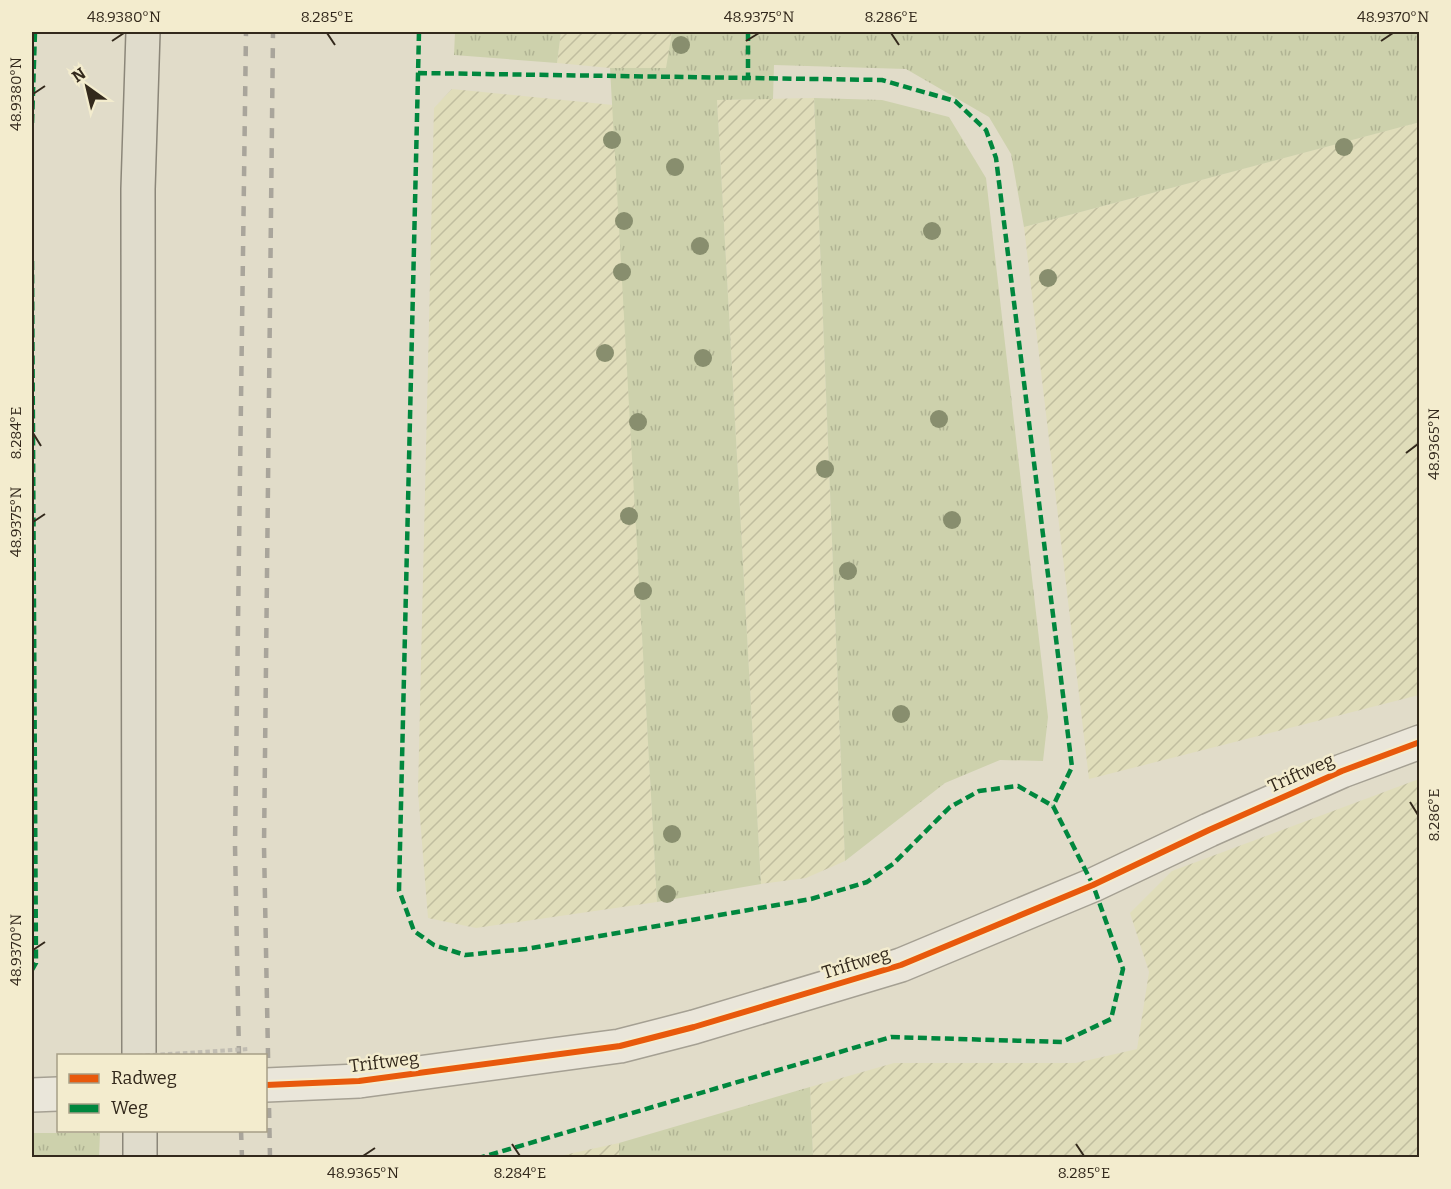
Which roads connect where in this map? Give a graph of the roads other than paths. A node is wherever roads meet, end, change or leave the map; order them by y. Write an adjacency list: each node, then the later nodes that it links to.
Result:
1 (144, 32): 3 (main road)
2 (1419, 742): 4 (street, Triftweg, bridge)
3 (139, 1054)
4 (267, 1085)
5 (57, 1094): 6 (street)
6 (32, 1095)
7 (140, 1132): 8 (main road)
8 (140, 1158)

